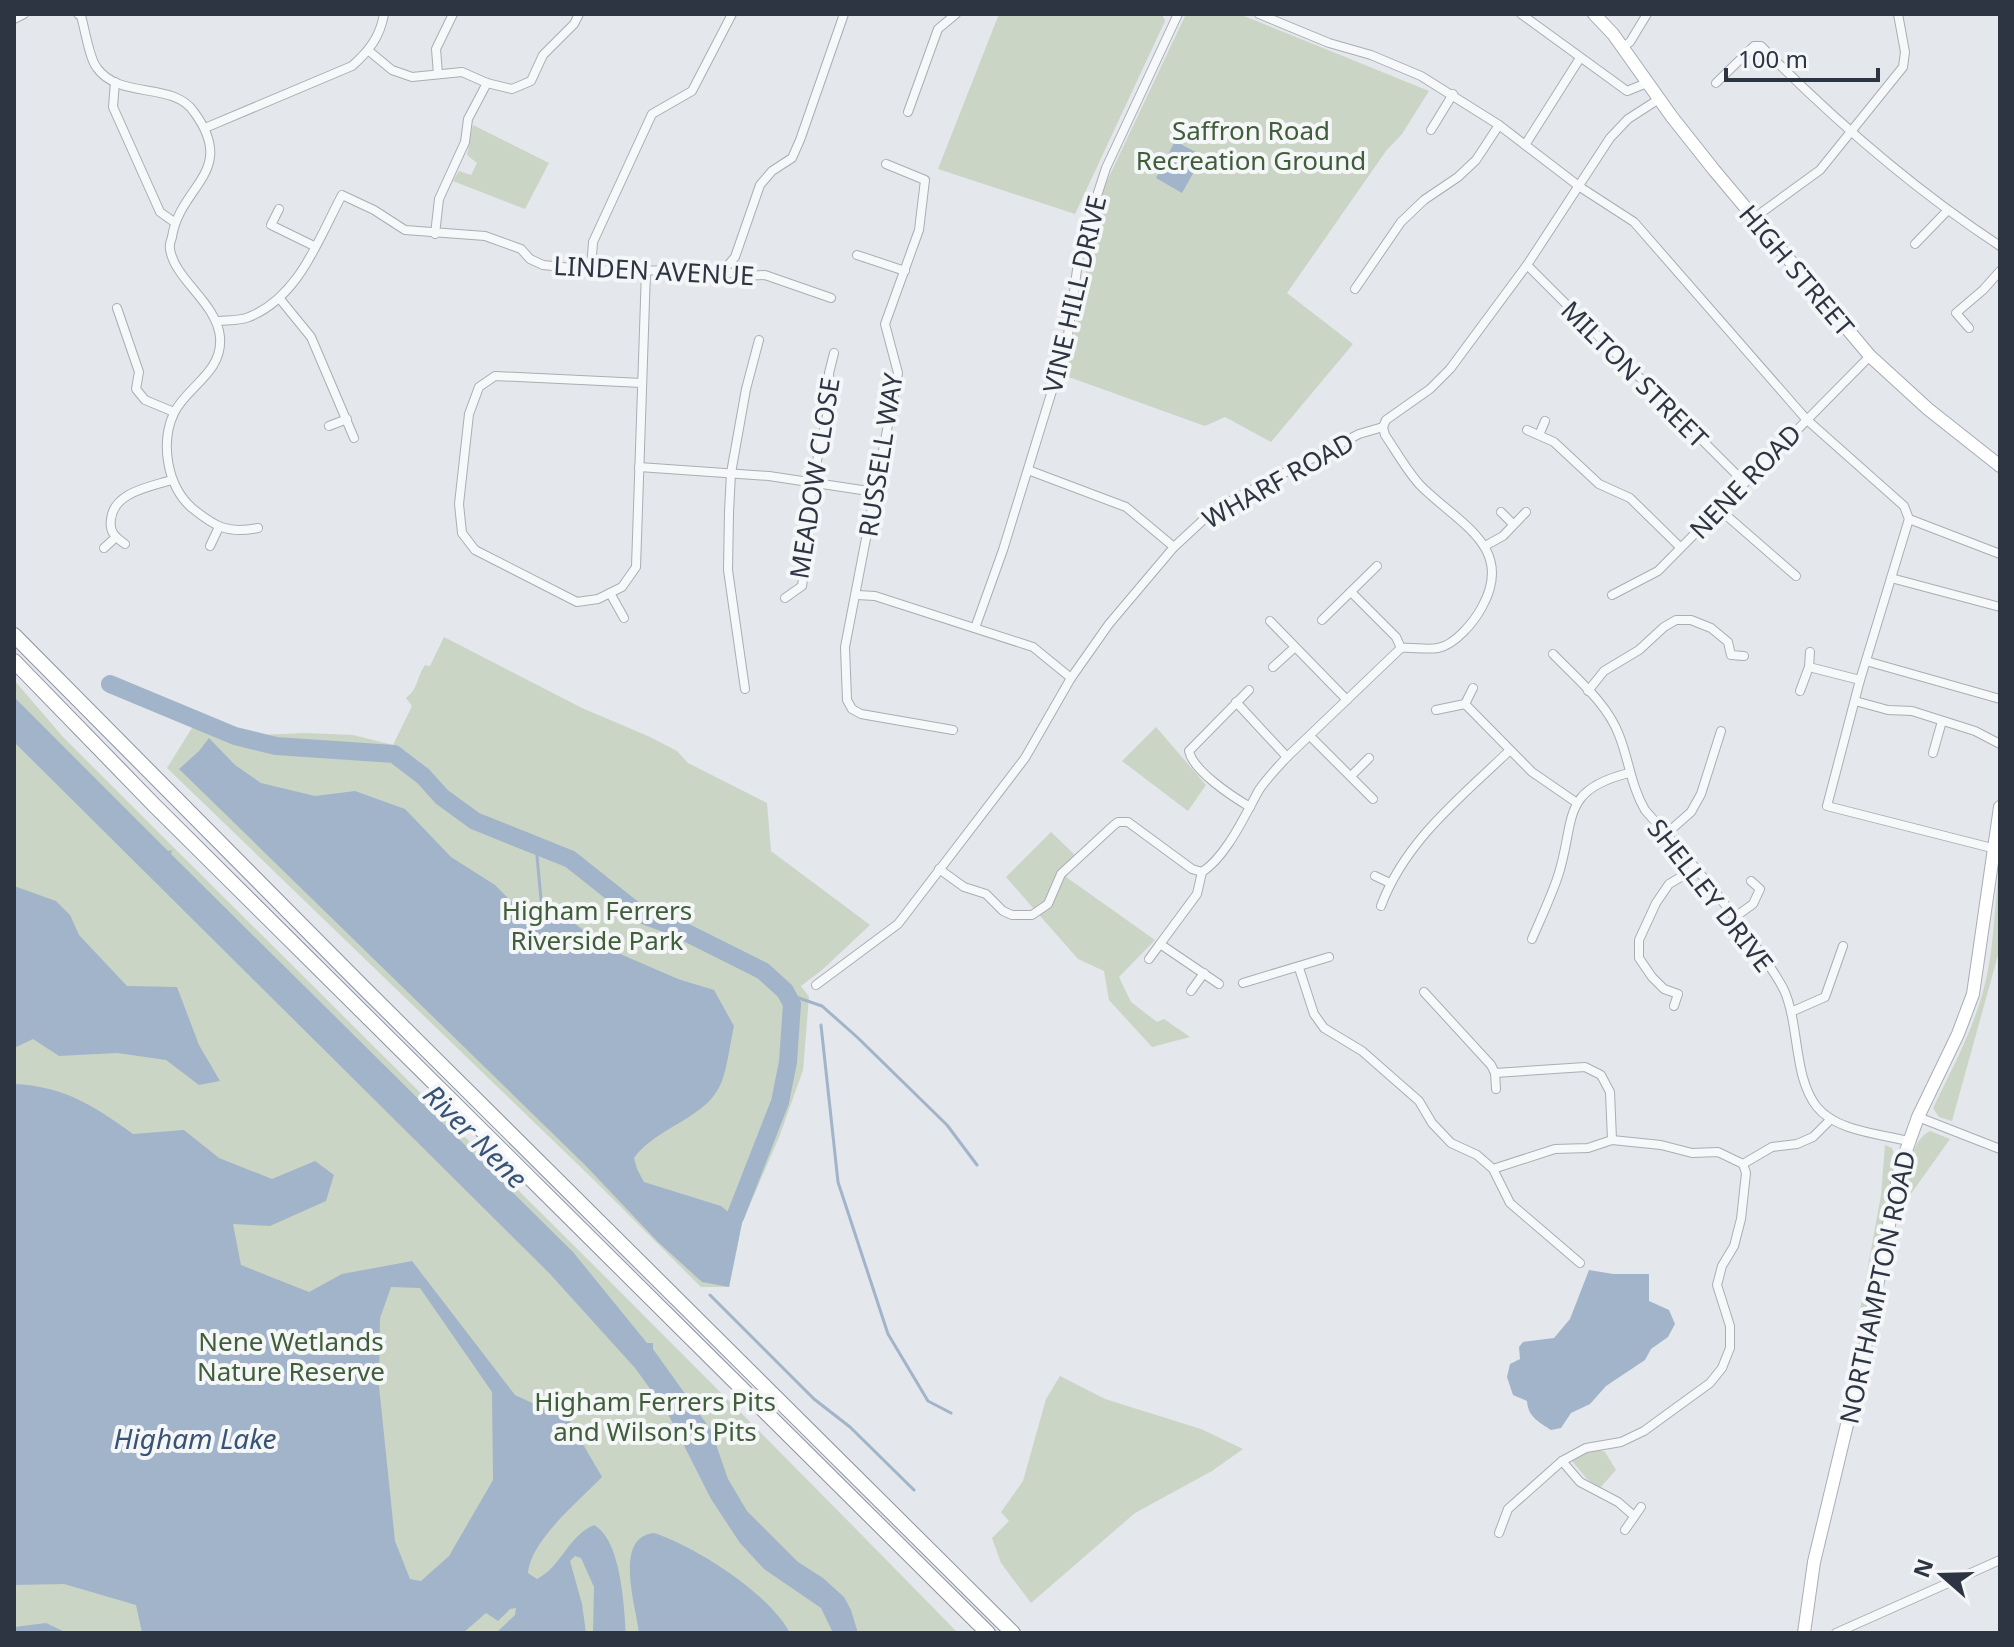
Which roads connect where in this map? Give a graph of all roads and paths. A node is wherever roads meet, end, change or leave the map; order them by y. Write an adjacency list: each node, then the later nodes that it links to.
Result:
1 (24, 14): 15 (street)
2 (78, 14): 20 (street)
3 (384, 14): 17 (street)
4 (453, 14): 19 (street)
5 (579, 14): 21 (street)
6 (732, 14): 44 (street)
7 (844, 14): 46 (street)
8 (956, 14): 26 (street)
9 (1178, 14): 70 (street, VINE HILL DRIVE)
10 (1259, 14): 24 (street)
11 (1521, 14): 18 (street)
12 (1594, 14): 16 (main road, HIGH STREET)
13 (1647, 14): 16 (street)
14 (1898, 14): 30 (street)
15 (14, 19)
16 (1623, 47): 22 (main road, HIGH STREET)
17 (369, 51): 19 (street); 28 (street)
18 (1580, 58): 22 (street); 31 (street)
19 (438, 74): 21 (street)
20 (115, 82): 28 (street); 37 (street)
21 (487, 83): 38 (street)
22 (1647, 83): 25 (main road, HIGH STREET)
23 (1716, 83): 30 (street)
24 (1453, 94): 27 (street); 29 (street)
25 (1659, 99): 33 (street, WHARF ROAD); 36 (main road, HIGH STREET)
26 (908, 112)
27 (1499, 125): 31 (street); 49 (street)
28 (205, 128): 37 (street)
29 (1431, 130)
30 (1851, 133): 35 (street); 36 (street)
31 (1525, 145): 33 (street)
32 (886, 164): 47 (street, RUSSELL WAY)
33 (1580, 187): 43 (street, WHARF ROAD); 61 (street)
34 (279, 209): 40 (street)
35 (1947, 211): 39 (street); 41 (street)
36 (1754, 218): 57 (main road, HIGH STREET)
37 (174, 222): 53 (street)
38 (435, 234): 40 (street, LINDEN AVENUE); 44 (street, LINDEN AVENUE)
39 (1915, 244)
40 (314, 246): 51 (street, LINDEN AVENUE)
41 (2000, 246)
42 (857, 255): 47 (street)
43 (1527, 265): 64 (street, WHARF ROAD); 73 (street, MILTON STREET)
44 (591, 270): 45 (street, LINDEN AVENUE)
45 (646, 271): 46 (street, LINDEN AVENUE); 58 (street)
46 (723, 271): 50 (street, LINDEN AVENUE)
47 (905, 271): 75 (street, RUSSELL WAY)
48 (2000, 271): 54 (street)
49 (1355, 289)
50 (831, 298)
51 (280, 299): 53 (street, LINDEN AVENUE); 60 (street)
52 (117, 308): 59 (street)
53 (218, 321): 59 (street)
54 (1969, 328)
55 (759, 340): 71 (street)
56 (834, 353): 74 (street, MEADOW CLOSE)
57 (1870, 356): 61 (street, NENE ROAD); 68 (main road, HIGH STREET)
58 (642, 383): 69 (street); 95 (street)
59 (174, 412): 72 (street)
60 (347, 419): 63 (street); 67 (street)
61 (1806, 419): 73 (street, NENE ROAD); 79 (street)
62 (1545, 421): 66 (street)
63 (329, 426)
64 (1383, 427): 86 (street); 87 (street, WHARF ROAD)
65 (1527, 430): 66 (street)
66 (1539, 435): 88 (street)
67 (354, 438)
68 (2000, 466)
69 (639, 467): 71 (street); 95 (street)
70 (1028, 470): 87 (street); 105 (street, VINE HILL DRIVE)
71 (731, 473): 74 (street); 119 (street)
72 (171, 480): 81 (street); 83 (street)
73 (1744, 482): 76 (street, NENE ROAD)
74 (812, 483): 75 (street); 99 (street, MEADOW CLOSE)
75 (875, 492): 96 (street, RUSSELL WAY)
76 (1719, 509): 88 (street, NENE ROAD); 92 (street)
77 (1501, 512): 80 (street)
78 (1526, 512): 80 (street)
79 (1909, 519): 90 (street); 93 (street)
80 (1513, 524): 86 (street)
81 (219, 527): 82 (street); 85 (street)
82 (258, 528)
83 (116, 537): 84 (street); 89 (street)
84 (125, 544)
85 (210, 546)
86 (1485, 546): 98 (street)
87 (1174, 547): 116 (street, WHARF ROAD)
88 (1680, 547): 97 (street, NENE ROAD)
89 (104, 548)
90 (2000, 554)
91 (1377, 566): 94 (street)
92 (1796, 576)
93 (1891, 578): 101 (street); 113 (street)
94 (1351, 592): 103 (street); 108 (street)
95 (610, 593): 102 (street)
96 (857, 595): 105 (street); 130 (street, RUSSELL WAY)
97 (1612, 595)
98 (1488, 596): 100 (street); 108 (street)
99 (785, 598)
100 (1499, 601)
101 (2000, 607)
102 (624, 618)
103 (1322, 620)
104 (1270, 621): 107 (street)
105 (975, 628): 116 (street)
106 (14, 635): 185 (highway)
107 (1294, 648): 114 (street); 124 (street)
108 (1401, 648): 124 (street)
109 (1810, 652): 115 (street)
110 (1553, 654): 121 (street, SHELLEY DRIVE)
111 (1744, 656): 121 (street)
112 (14, 661): 184 (highway)
113 (1866, 661): 117 (street); 123 (street)
114 (1273, 667)
115 (1809, 667): 117 (street); 122 (street)
116 (1071, 678): 147 (street, WHARF ROAD)
117 (1860, 680): 125 (street)
118 (1473, 688): 127 (street)
119 (745, 689)
120 (1249, 690): 126 (street)
121 (1588, 691): 138 (street, SHELLEY DRIVE)
122 (1800, 691)
123 (2000, 699)
124 (1347, 700): 132 (street)
125 (1855, 701): 129 (street); 145 (street)
126 (1236, 702): 136 (street); 142 (street)
127 (1465, 704): 128 (street); 134 (street)
128 (1436, 710)
129 (1942, 721): 133 (street); 135 (street)
130 (953, 730)
131 (1721, 731): 144 (street)
132 (1310, 736): 136 (street); 139 (street)
133 (2000, 744)
134 (1509, 751): 141 (street); 151 (street)
135 (1933, 753)
136 (1287, 757): 142 (street)
137 (1369, 758): 139 (street)
138 (1629, 773): 141 (street); 144 (street, SHELLEY DRIVE)
139 (1351, 776): 140 (street)
140 (1373, 799)
141 (1577, 803): 154 (street)
142 (1250, 807): 148 (street)
143 (2000, 807): 145 (main road, NORTHAMPTON ROAD)
144 (1666, 834): 146 (street, SHELLEY DRIVE)
145 (1992, 848): 170 (main road, NORTHAMPTON ROAD)
146 (1696, 868): 153 (street, SHELLEY DRIVE); 166 (street)
147 (939, 869): 148 (street); 163 (street, WHARF ROAD)
148 (1202, 872): 155 (street)
149 (1375, 876): 151 (street)
150 (1751, 881): 153 (street)
151 (1390, 883): 152 (street)
152 (1381, 906)
153 (1735, 917): 167 (street, SHELLEY DRIVE)
154 (1532, 939)
155 (1160, 944): 158 (street); 160 (street)
156 (1843, 946): 167 (street)
157 (1329, 957): 159 (street)
158 (1149, 959)
159 (1299, 968): 161 (street); 176 (street)
160 (1204, 973): 162 (street); 164 (street)
161 (1243, 983)
162 (1219, 984)
163 (816, 985)
164 (1191, 991)
165 (1424, 992): 168 (street)
166 (1674, 1006)
167 (1791, 1012): 171 (street, SHELLEY DRIVE)
168 (1495, 1073): 169 (street); 172 (street)
169 (1496, 1089)
170 (1918, 1117): 173 (main road, NORTHAMPTON ROAD); 174 (street)
171 (1831, 1119): 173 (street); 175 (street)
172 (1612, 1140): 175 (street); 176 (street)
173 (1908, 1141): 186 (main road, NORTHAMPTON ROAD)
174 (2000, 1149)
175 (1743, 1164): 178 (street)
176 (1493, 1169): 177 (street)
177 (1580, 1263)
178 (1562, 1461): 180 (street); 182 (street)
179 (1641, 1507): 180 (street)
180 (1633, 1515): 181 (street)
181 (1625, 1530)
182 (1499, 1533)
183 (2000, 1560): 187 (street)
184 (988, 1633)
185 (1013, 1633)
186 (1804, 1633)
187 (1836, 1633)

